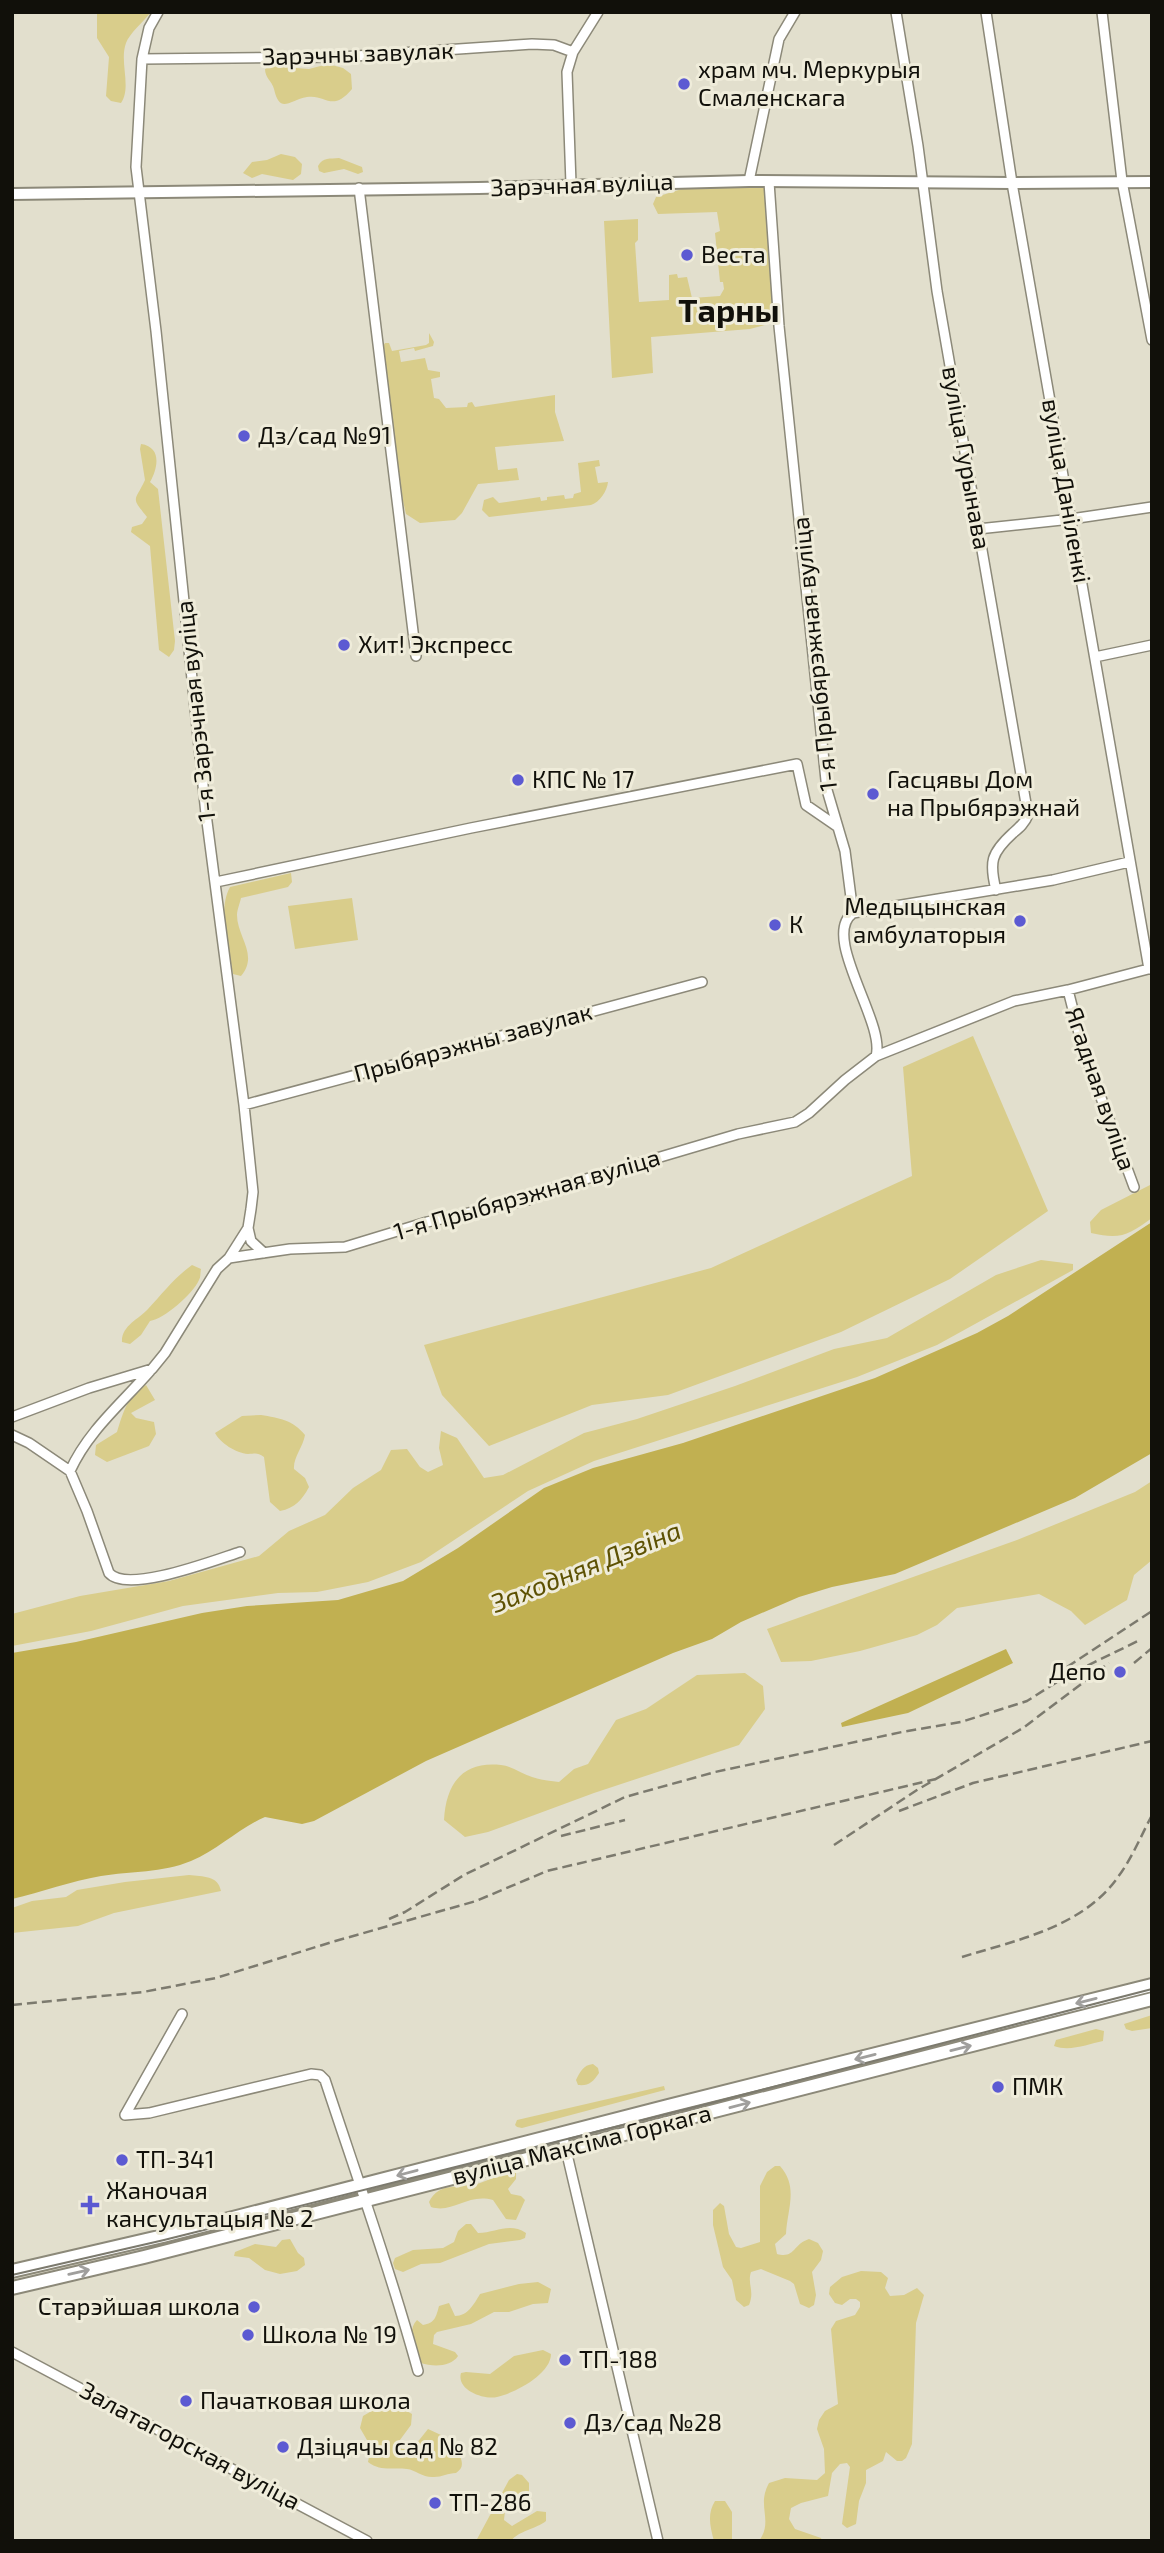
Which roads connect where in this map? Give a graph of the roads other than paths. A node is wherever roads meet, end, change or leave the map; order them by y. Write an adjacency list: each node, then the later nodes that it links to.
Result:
1 (159, 12): 8 (street, 1-я Зарэчная вуліца)
2 (598, 12): 7 (street)
3 (795, 12): 9 (street)
4 (897, 12): 13 (street, вуліца Гурынава)
5 (986, 12): 14 (street, вуліца Даніленкі)
6 (1102, 12): 10 (street)
7 (573, 52): 8 (street, Зарэчны завулак); 15 (street)
8 (142, 59): 17 (street, 1-я Зарэчная вуліца)
9 (749, 180): 11 (street, Зарэчная вуліца); 15 (street, Зарэчная вуліца)
10 (1122, 181): 12 (street, Зарэчная вуліца); 14 (street, Зарэчная вуліца); 19 (street)
11 (769, 182): 13 (street, Зарэчная вуліца); 26 (street, 1-я Прыбярэжная вуліца)
12 (1152, 182)
13 (923, 183): 14 (street, Зарэчная вуліца); 22 (street, вуліца Гурынава)
14 (1012, 183): 21 (street, вуліца Даніленкі)
15 (570, 184): 16 (street, Зарэчная вуліца)
16 (359, 188): 17 (street, Зарэчная вуліца); 24 (street)
17 (139, 193): 18 (street, Зарэчная вуліца); 28 (street, 1-я Зарэчная вуліца)
18 (12, 194)
19 (1152, 340)
20 (1152, 507): 21 (street)
21 (1071, 519): 22 (street); 25 (street, вуліца Даніленкі)
22 (978, 529): 29 (street, вуліца Гурынава)
23 (1152, 645): 25 (street)
24 (416, 656)
25 (1095, 657): 27 (street, вуліца Даніленкі)
26 (838, 827): 28 (street); 30 (street, 1-я Прыбярэжная вуліца)
27 (1129, 862): 29 (street); 31 (street, вуліца Даніленкі)
28 (216, 882): 35 (street, 1-я Зарэчная вуліца)
29 (996, 890): 30 (street)
30 (853, 913): 34 (street, 1-я Прыбярэжная вуліца)
31 (1150, 968): 33 (street)
32 (702, 982): 35 (street, Прыбярэжны завулак)
33 (1068, 990): 34 (street); 36 (street, Ягадная вуліца)
34 (876, 1056): 38 (street, 1-я Прыбярэжная вуліца)
35 (244, 1105): 37 (street, 1-я Зарэчная вуліца)
36 (1134, 1187)
37 (248, 1228): 38 (street); 39 (street, 1-я Зарэчная вуліца)
38 (264, 1253): 39 (street, 1-я Прыбярэжная вуліца)
39 (229, 1258): 40 (street, 1-я Зарэчная вуліца)
40 (152, 1369): 41 (street); 43 (street, 1-я Зарэчная вуліца)
41 (12, 1417)
42 (12, 1435): 43 (street)
43 (70, 1471): 44 (street)
44 (240, 1552)
45 (1152, 1985): 48 (main road, вуліца Максіма Горкага, one-way to 48)
46 (1152, 1999): 49 (main road, вуліца Максіма Горкага, one-way to 46)
47 (182, 2014): 52 (street)
48 (671, 2105): 49 (street); 50 (main road, вуліца Максіма Горкага)
49 (676, 2121): 51 (main road, вуліца Максіма Горкага)
50 (562, 2133): 51 (street); 52 (main road, вуліца Максіма Горкага, one-way to 52)
51 (566, 2149): 53 (main road, вуліца Максіма Горкага); 59 (street)
52 (360, 2185): 53 (street); 54 (main road, вуліца Максіма Горкага)
53 (365, 2199): 55 (main road, вуліца Максіма Горкага, one-way to 53); 57 (street)
54 (16, 2270): 55 (street)
55 (18, 2286)
56 (12, 2352): 58 (street, Залатагорская вуліца)
57 (418, 2371)
58 (367, 2541)
59 (658, 2541)

